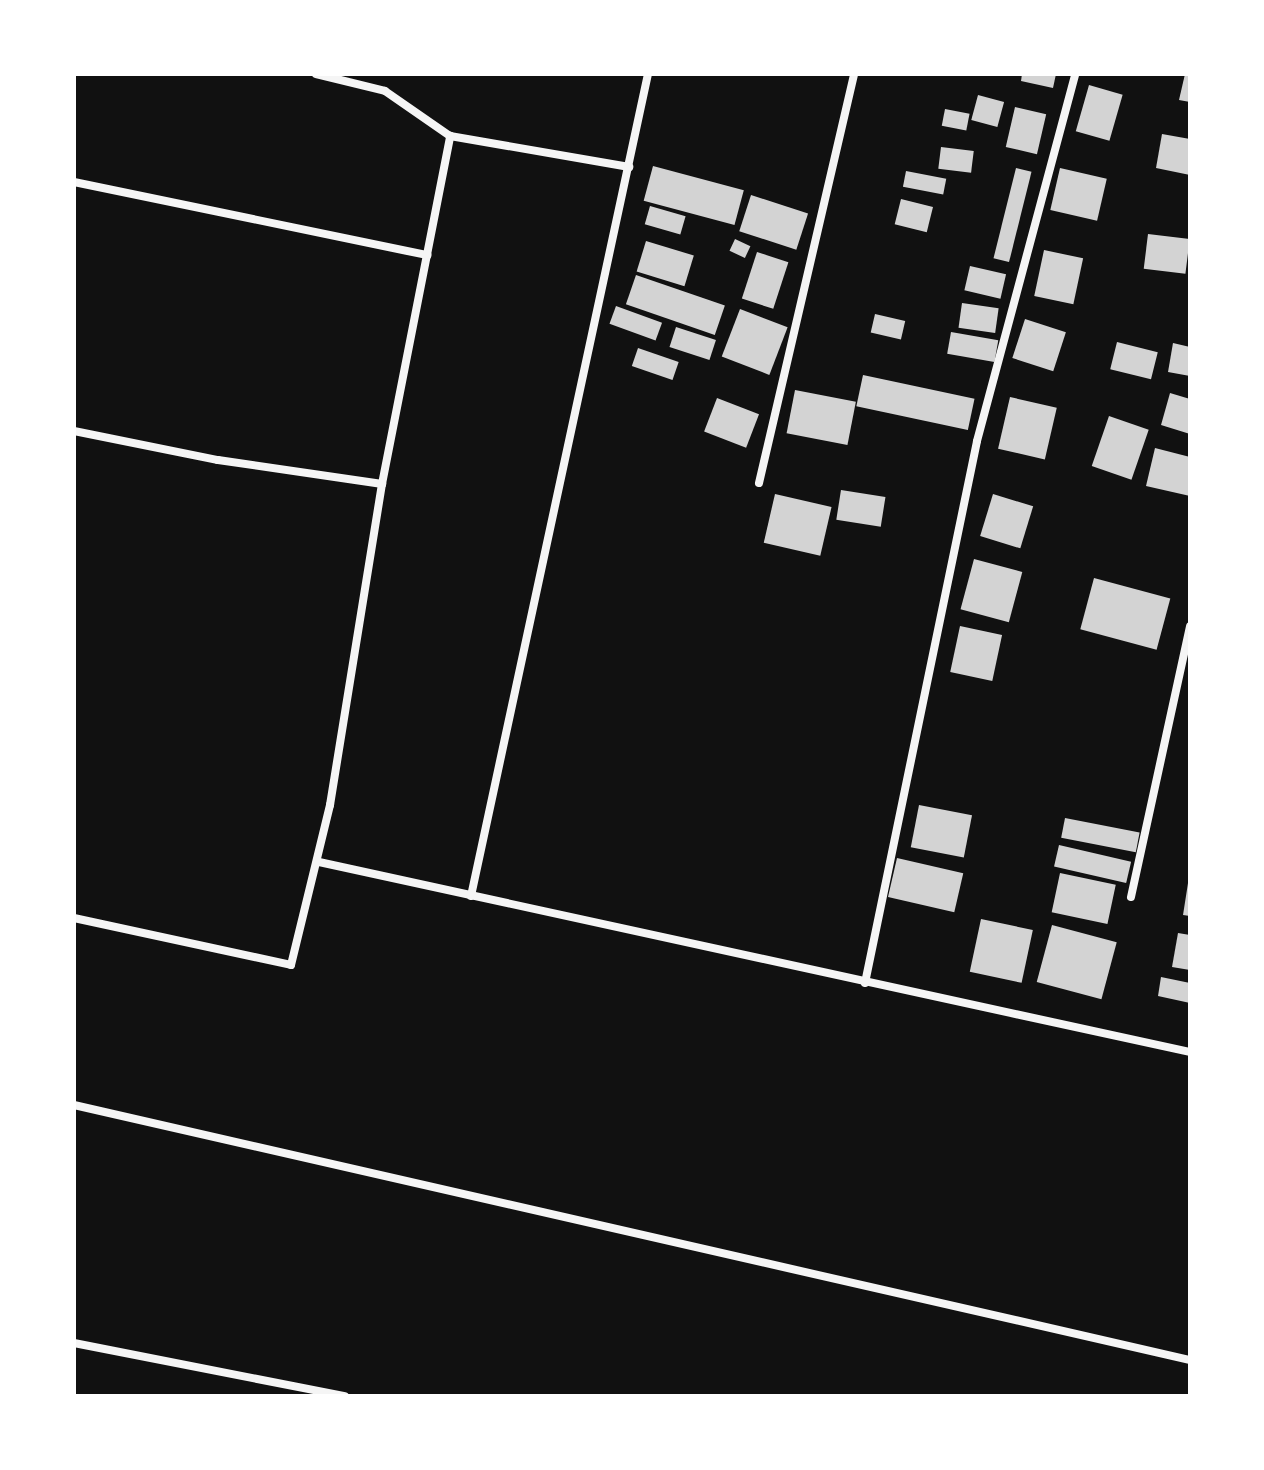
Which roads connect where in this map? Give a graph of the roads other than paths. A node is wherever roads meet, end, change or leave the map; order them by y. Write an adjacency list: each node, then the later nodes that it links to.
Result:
1 (316, 74): 5 (street)
2 (648, 74): 6 (street)
3 (854, 74): 10 (street)
4 (1075, 74): 17 (street)
5 (450, 136): 6 (street); 8 (street)
6 (629, 167): 14 (street)
7 (74, 182): 8 (street)
8 (428, 255): 11 (street)
9 (74, 431): 11 (street)
10 (759, 483)
11 (382, 484): 13 (street)
12 (1190, 626): 15 (street)
13 (319, 862): 14 (street); 16 (street)
14 (471, 896): 17 (street)
15 (1131, 897)
16 (74, 918)
17 (865, 983): 18 (street)
18 (1190, 1052)
19 (74, 1105): 21 (street)
20 (74, 1343): 22 (street)
21 (1190, 1360)
22 (345, 1396)

